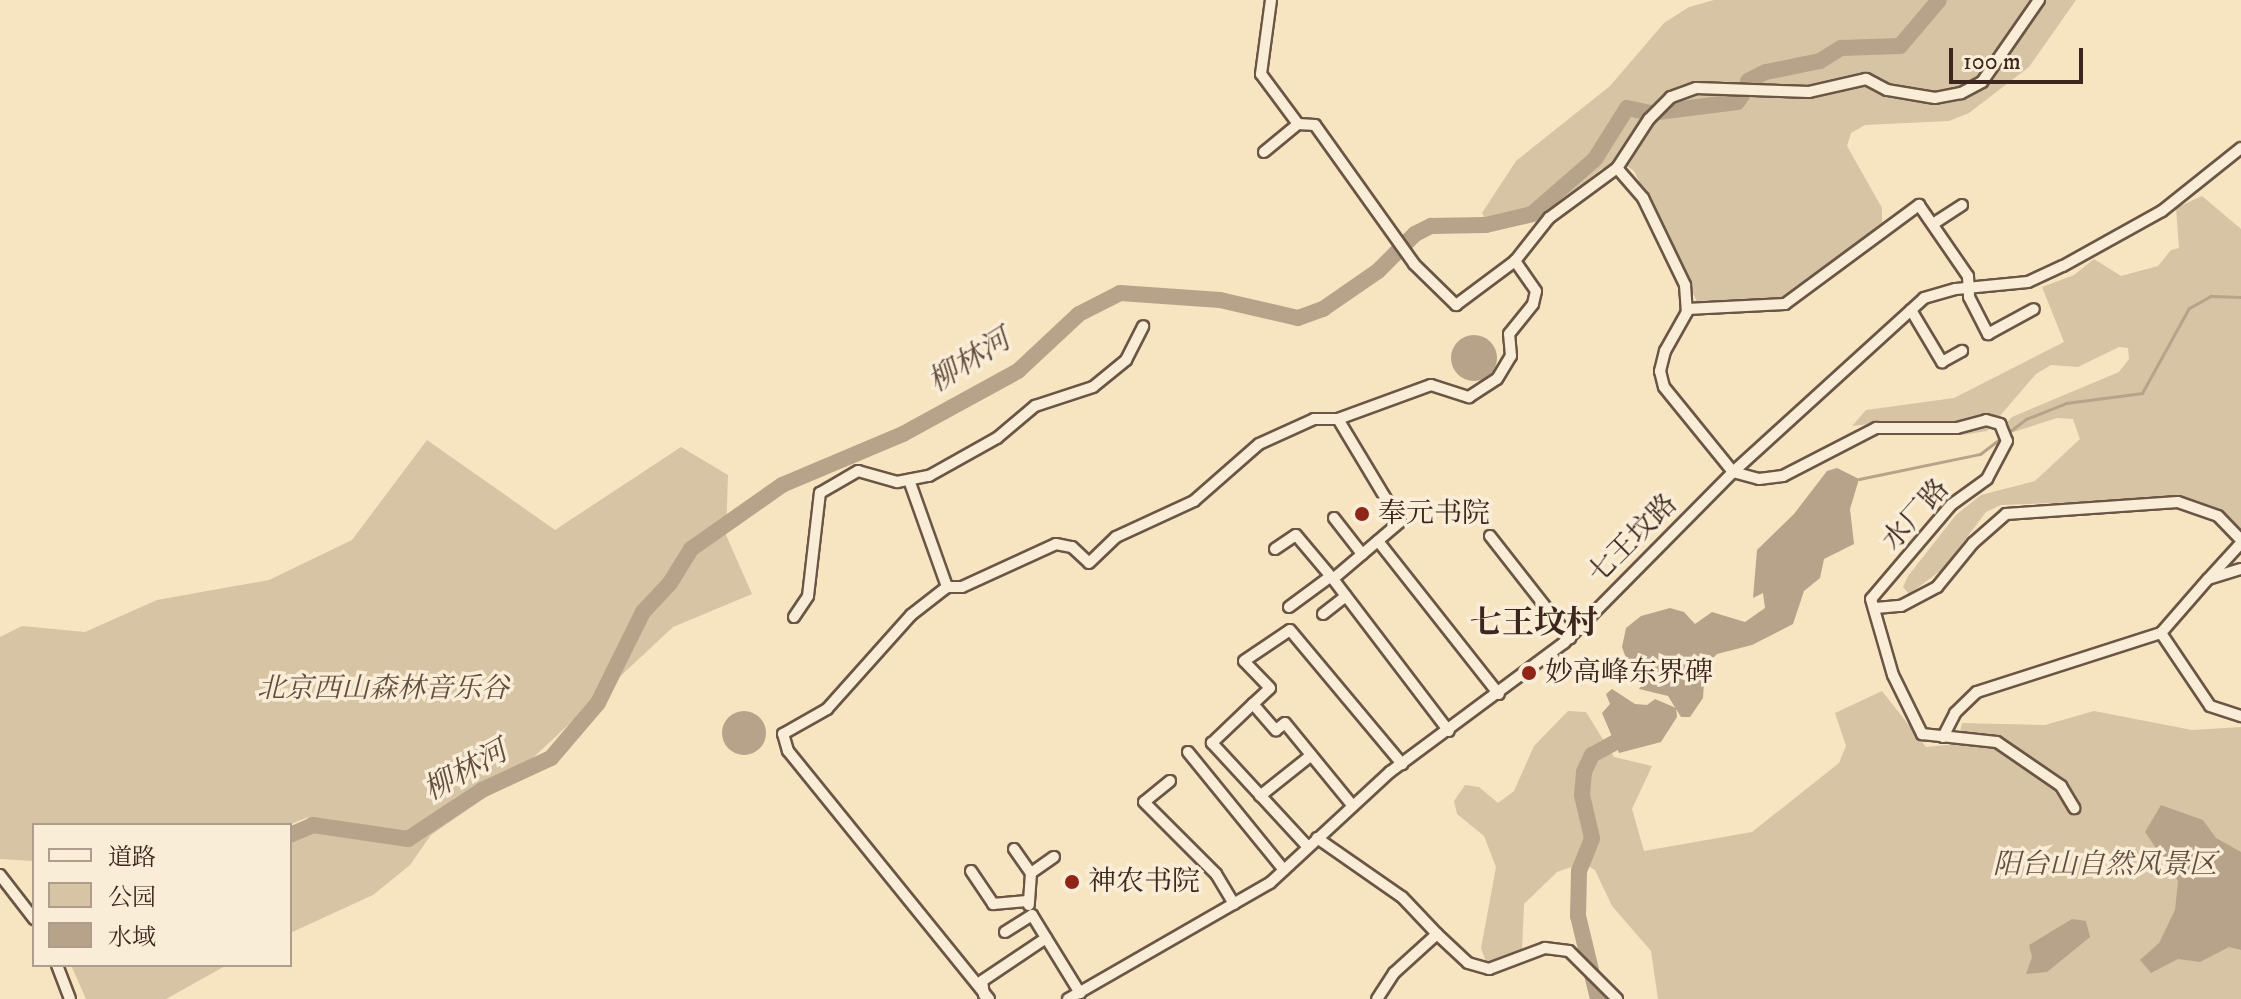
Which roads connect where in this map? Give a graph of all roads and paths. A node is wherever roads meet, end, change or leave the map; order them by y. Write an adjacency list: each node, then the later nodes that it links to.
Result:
1 (1271, 0): 3 (street)
2 (2039, 0): 6 (street)
3 (1298, 124): 5 (street); 9 (street)
4 (2241, 148): 10 (street, 七王坟路)
5 (1264, 152)
6 (1617, 168): 9 (street); 11 (street)
7 (1962, 205): 8 (street)
8 (1936, 222): 10 (street); 11 (street)
9 (1515, 261): 16 (street)
10 (1972, 287): 12 (street); 13 (street, 七王坟路)
11 (1687, 309): 17 (street)
12 (2034, 309)
13 (1911, 310): 15 (street); 17 (street, 七王坟路)
14 (1143, 326): 18 (street)
15 (1962, 351)
16 (1338, 419): 21 (street); 28 (street)
17 (1733, 472): 31 (street, 水厂路); 35 (street, 七王坟路)
18 (909, 480): 28 (street); 33 (street)
19 (1334, 518): 24 (street)
20 (1490, 536): 35 (street)
21 (1378, 541): 24 (street); 36 (street)
22 (2241, 541): 27 (street); 31 (street)
23 (1275, 549): 26 (street)
24 (1362, 554): 26 (street)
25 (2241, 569): 27 (street)
26 (1330, 579): 29 (street); 30 (street)
27 (2208, 579): 34 (street)
28 (947, 587): 65 (street)
29 (1346, 596): 32 (street); 39 (street)
30 (1289, 607)
31 (1876, 608): 40 (street)
32 (1323, 614)
33 (794, 617)
34 (2161, 633): 38 (street); 40 (street)
35 (1570, 638): 36 (street, 七王坟路)
36 (1499, 694): 39 (street, 七王坟路)
37 (1253, 704): 42 (street); 43 (street); 45 (street)
38 (2241, 716)
39 (1449, 731): 43 (street, 七王坟路)
40 (1943, 737): 47 (street)
41 (1188, 752): 52 (street)
42 (1309, 757): 45 (street); 46 (street)
43 (1402, 764): 46 (street, 七王坟路)
44 (1170, 781): 57 (street)
45 (1260, 796): 49 (street)
46 (1353, 806): 48 (street, 七王坟路)
47 (2074, 808)
48 (1317, 838): 49 (street, 七王坟路); 61 (street)
49 (1308, 847): 52 (street, 七王坟路)
50 (1014, 849): 54 (street)
51 (1054, 857): 54 (street)
52 (1284, 870): 57 (street, 七王坟路)
53 (971, 871): 56 (street)
54 (1031, 873): 56 (street)
55 (0, 875): 59 (street)
56 (1027, 901): 58 (street)
57 (1234, 904): 64 (street, 七王坟路)
58 (1032, 915): 60 (street); 62 (street)
59 (32, 916)
60 (1005, 932)
61 (1437, 934): 68 (street); 69 (street)
62 (1046, 938): 64 (street); 65 (street)
63 (58, 967): 66 (street)
64 (1080, 993): 67 (street, 七王坟路)
65 (986, 997)
66 (70, 999)
67 (1068, 999)
68 (1377, 999)
69 (1617, 999)

